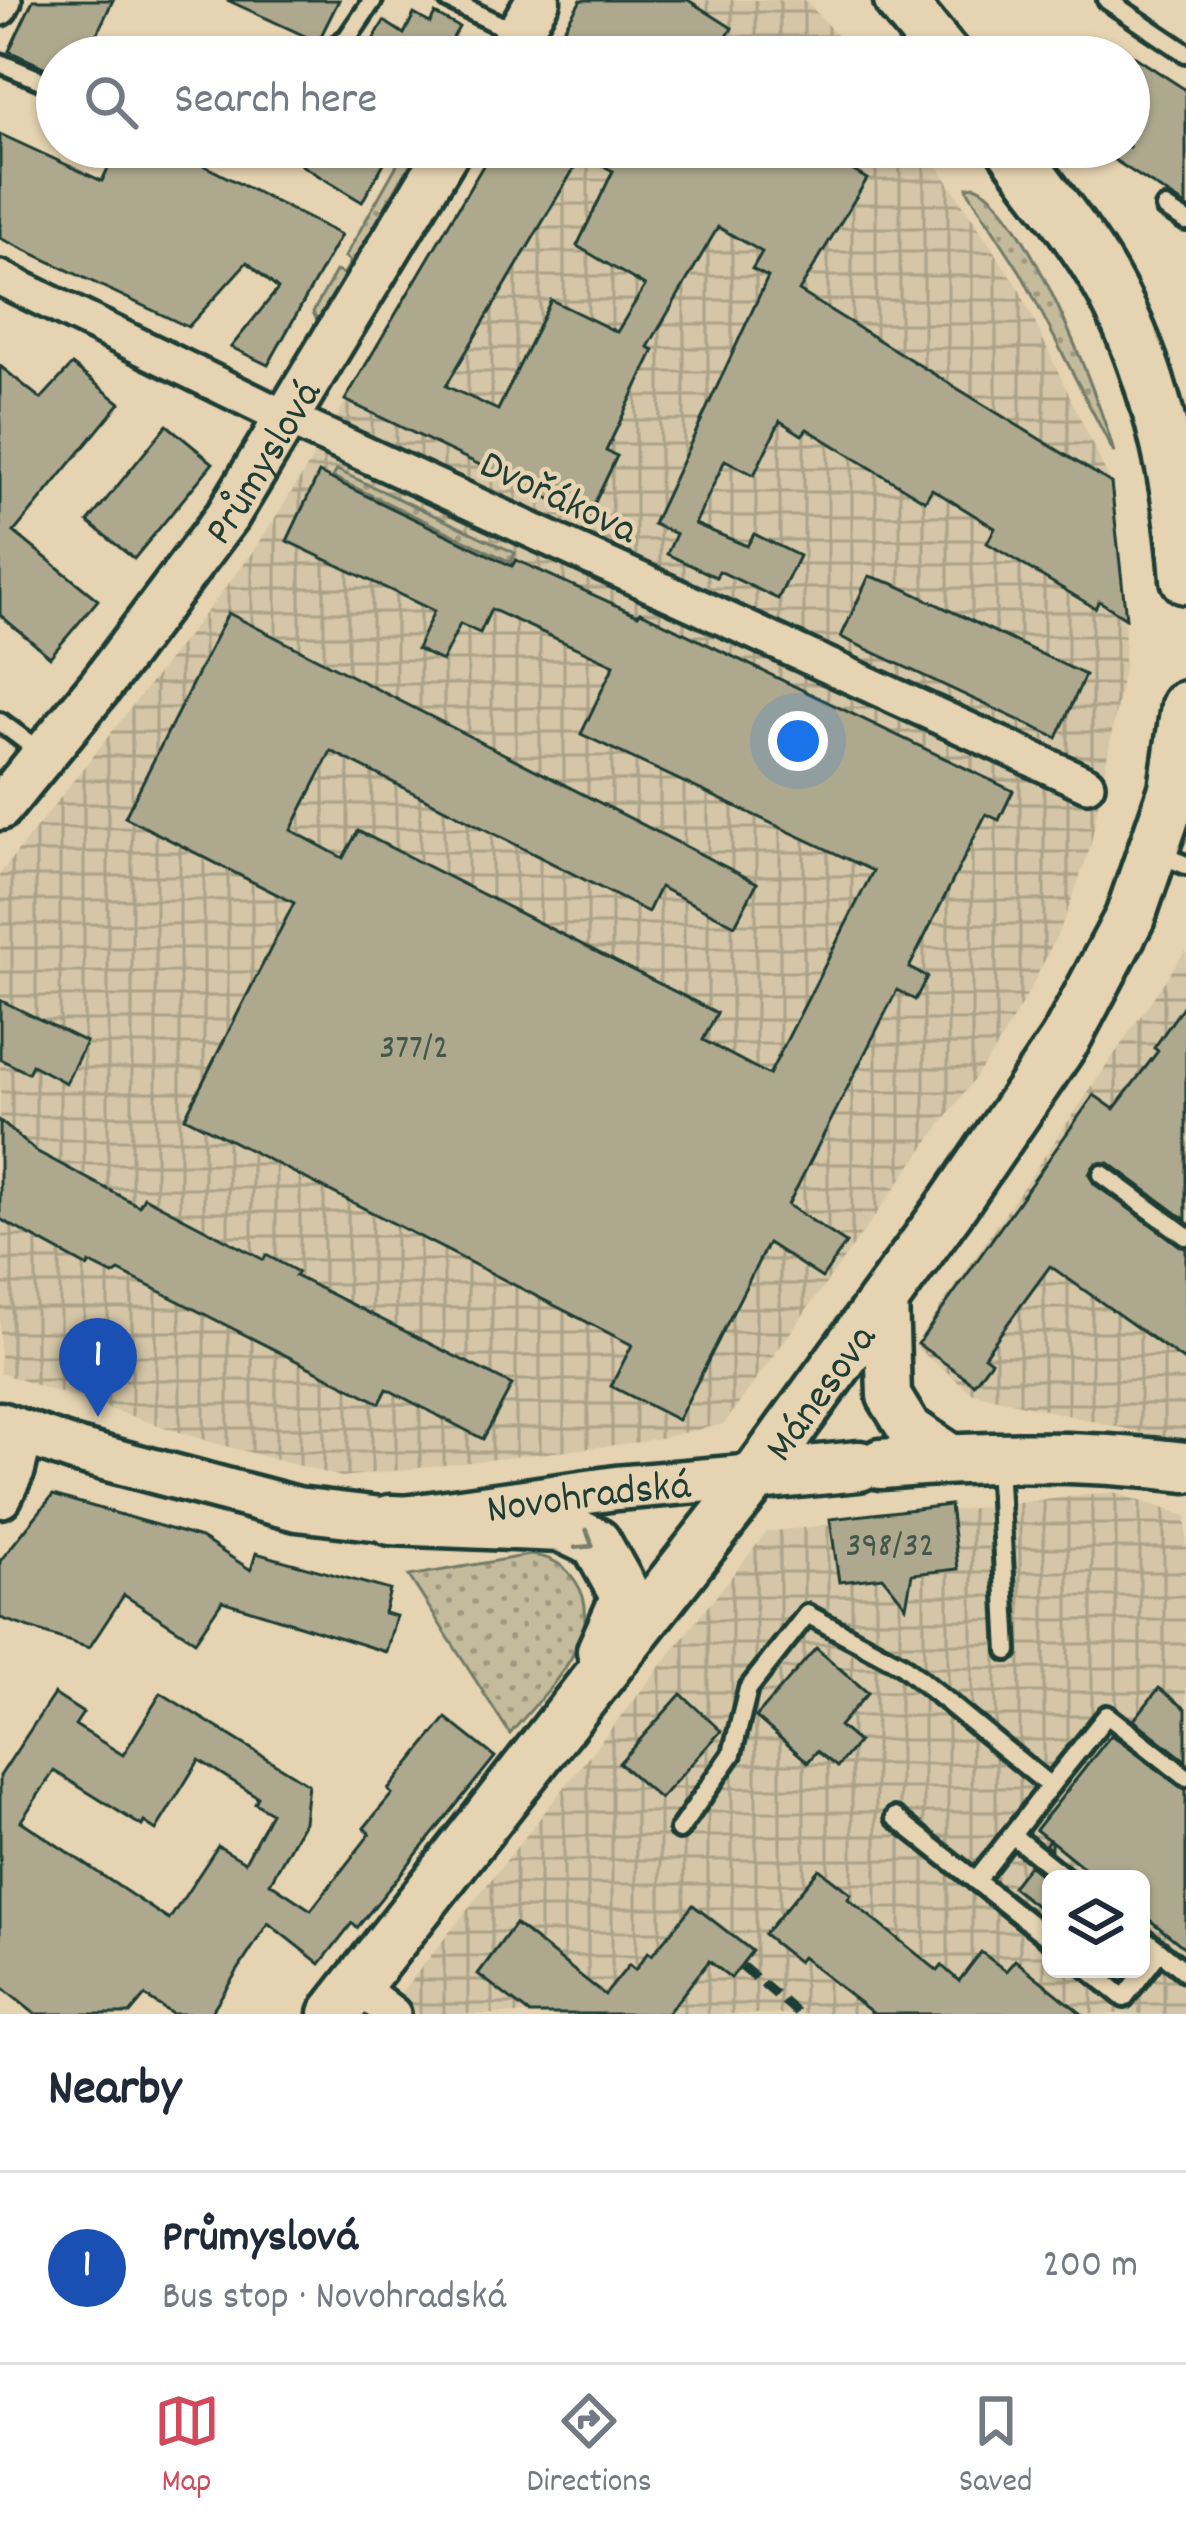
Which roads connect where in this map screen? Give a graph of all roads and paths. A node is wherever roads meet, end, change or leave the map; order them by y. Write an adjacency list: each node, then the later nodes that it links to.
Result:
1 (373, 0): 6 (lane)
2 (449, 0): 5 (lane)
3 (899, 0): 7 (main road)
4 (1107, 0): 8 (lane)
5 (520, 30)
6 (348, 36)
7 (929, 36)
8 (1186, 53)
9 (0, 63): 10 (lane)
10 (36, 78)
11 (437, 168): 16 (street, Průmyslová)
12 (1026, 168): 17 (main road)
13 (1165, 208): 14 (lane)
14 (1186, 221)
15 (0, 278): 16 (street, Dvořákova)
16 (288, 419): 20 (street, Průmyslová); 21 (street, Dvořákova)
17 (1186, 579)
18 (1186, 706): 23 (main road, Mánesova)
19 (0, 722): 20 (lane)
20 (44, 754): 22 (street, Průmyslová)
21 (1087, 784)
22 (0, 808)
23 (1169, 858): 26 (main road, Mánesova)
24 (1102, 1174): 25 (lane)
25 (1186, 1236)
26 (886, 1297): 28 (street); 30 (main road, Mánesova)
27 (11, 1428): 31 (street); 32 (street, Novohradská)
28 (975, 1457): 29 (main road, Novohradská); 30 (main road, Novohradská); 33 (lane)
29 (1186, 1467)
30 (756, 1476): 32 (street, Novohradská); 34 (main road, Mánesova)
31 (0, 1496)
32 (390, 1520): 34 (main road, one-way to 34)
33 (1007, 1651)
34 (579, 1705): 49 (main road, Mánesova)
35 (1186, 1777): 36 (lane)
36 (1050, 1786): 38 (lane); 39 (lane)
37 (895, 1817): 41 (lane)
38 (679, 1829)
39 (1012, 1835): 40 (lane); 41 (lane)
40 (1056, 1870)
41 (976, 1881): 42 (lane)
42 (1042, 1933)
43 (1150, 1943): 44 (lane)
44 (1160, 1951): 45 (lane); 46 (lane)
45 (1150, 1964)
46 (1186, 1972)
47 (1099, 1978): 48 (lane)
48 (1139, 1978)
49 (362, 2004)

